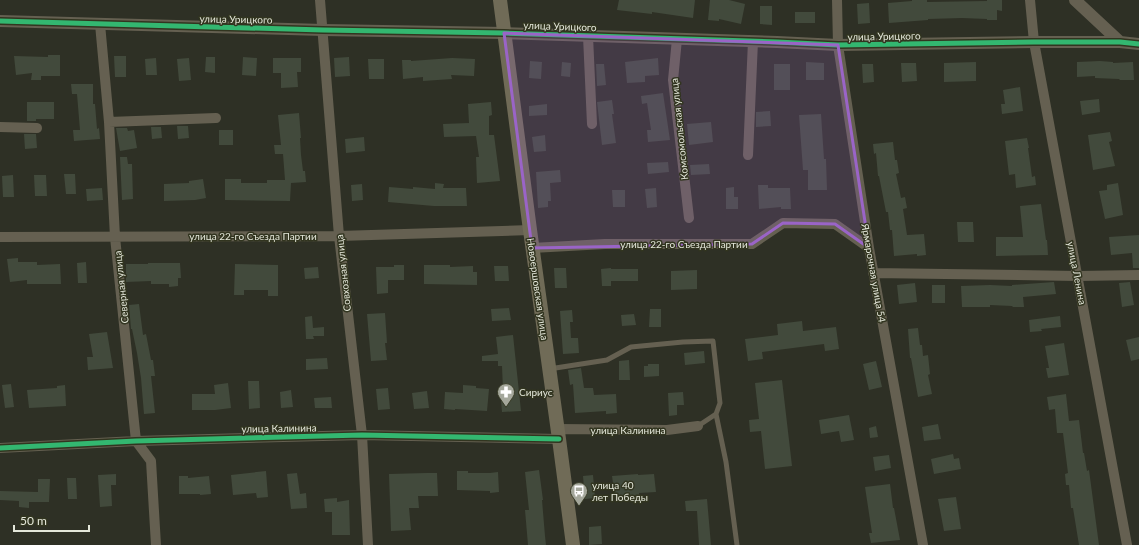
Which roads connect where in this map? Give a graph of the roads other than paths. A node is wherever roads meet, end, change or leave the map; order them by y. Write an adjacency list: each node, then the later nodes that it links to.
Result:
1 (320, 0): 8 (street, Совхозная улица)
2 (500, 0): 9 (main road, Новоершовская улица)
3 (837, 0): 16 (street, Ярмарочная улица 54)
4 (1030, 0): 13 (street, улица Ленина)
5 (1076, 0): 14 (street)
6 (0, 21): 7 (street, улица Урицкого)
7 (100, 24): 8 (street, улица Урицкого); 18 (street, Северная улица)
8 (323, 30): 9 (street, улица Урицкого); 25 (street, Совхозная улица)
9 (504, 33): 10 (street, улица Урицкого); 24 (main road, Новоершовская улица)
10 (588, 36): 11 (street, улица Урицкого); 19 (street)
11 (677, 39): 12 (street, улица Урицкого); 23 (street, Комсомольская улица)
12 (753, 41): 16 (street, улица Урицкого); 22 (street)
13 (1034, 42): 14 (street, улица Урицкого); 16 (street, улица Урицкого); 32 (street, улица Ленина)
14 (1120, 42): 15 (street, улица Урицкого)
15 (1139, 43)
16 (838, 46): 29 (street, Ярмарочная улица 54)
17 (216, 118): 18 (street)
18 (109, 122): 27 (street, Северная улица)
19 (592, 124)
20 (0, 127): 21 (street)
21 (37, 128)
22 (748, 155)
23 (689, 218)
24 (530, 230): 25 (street, улица 22-го Съезда Партии); 28 (main road, Новоершовская улица)
25 (339, 236): 27 (street, улица 22-го Съезда Партии); 37 (street, Совхозная улица)
26 (0, 237): 27 (street, улица 22-го Съезда Партии)
27 (115, 237): 38 (street, Северная улица)
28 (532, 248): 29 (street, улица 22-го Съезда Партии); 33 (main road, Новоершовская улица)
29 (869, 248): 30 (street, Ярмарочная улица 54)
30 (873, 273): 32 (street); 44 (street, Ярмарочная улица 54)
31 (1139, 275): 32 (street)
32 (1078, 276): 45 (street, улица Ленина)
33 (549, 369): 34 (lane); 36 (main road, Новоершовская улица)
34 (716, 414): 35 (lane); 43 (lane)
35 (698, 426): 36 (street, улица Калинина)
36 (559, 434): 37 (street, улица Калинина); 42 (main road, Новоершовская улица)
37 (362, 435): 38 (street, улица Калинина); 41 (street, Совхозная улица)
38 (136, 441): 39 (street, улица Калинина); 40 (street)
39 (0, 448)
40 (156, 545)
41 (368, 545)
42 (573, 545)
43 (737, 545)
44 (923, 545)
45 (1127, 545)

